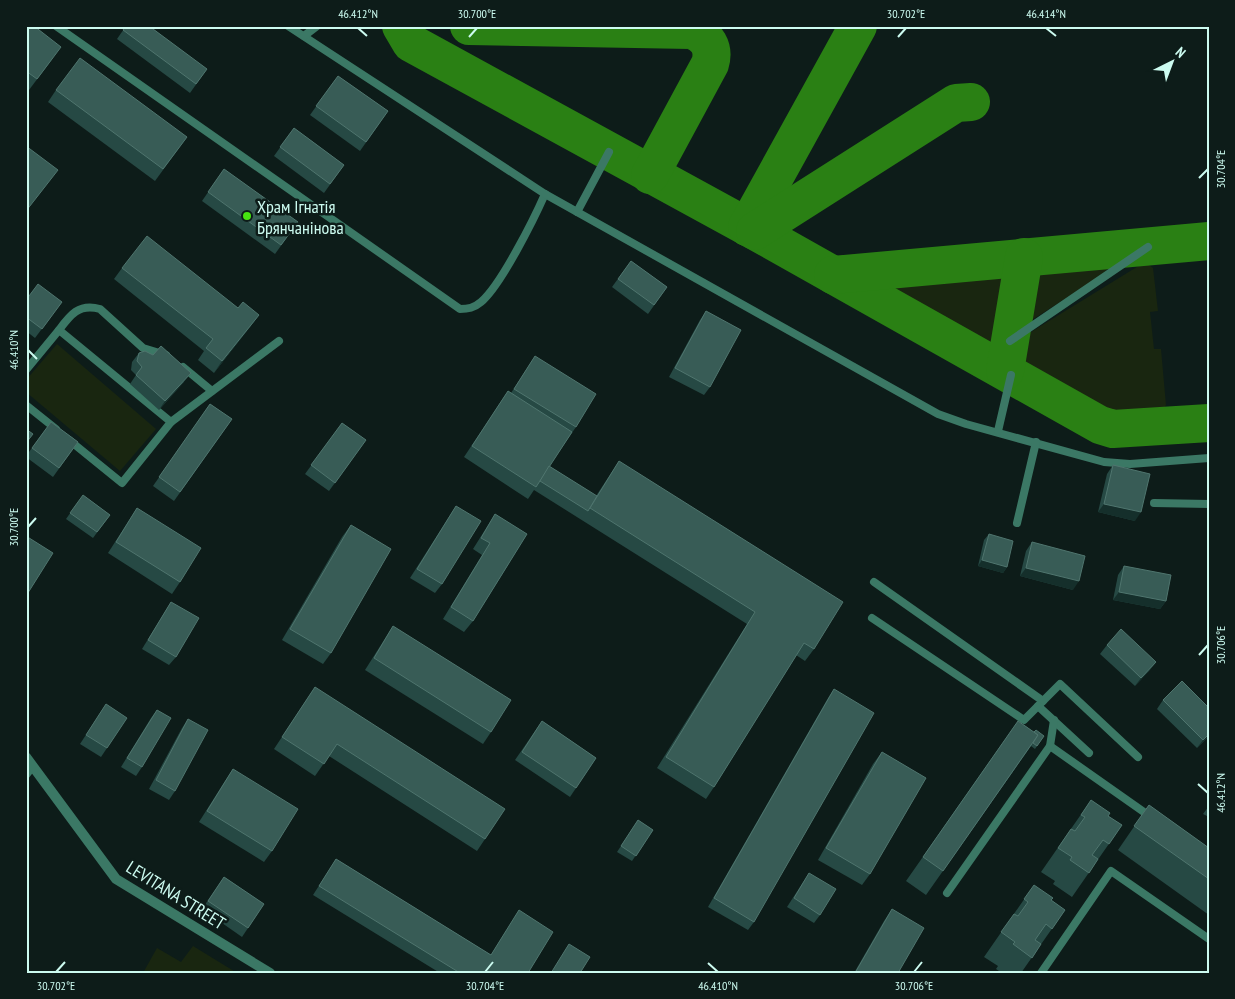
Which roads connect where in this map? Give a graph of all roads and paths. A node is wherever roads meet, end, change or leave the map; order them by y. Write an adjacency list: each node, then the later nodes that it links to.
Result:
1 (56, 26): 6 (lane)
2 (288, 26): 4 (lane)
3 (316, 26): 4 (lane)
4 (304, 36): 6 (lane)
5 (609, 152): 7 (lane)
6 (545, 194): 7 (lane)
7 (577, 212): 17 (lane)
8 (1148, 247): 11 (lane)
9 (59, 330): 12 (lane); 14 (lane); 16 (lane)
10 (279, 341): 14 (lane)
11 (1010, 341)
12 (26, 370)
13 (1011, 375): 17 (lane)
14 (212, 391): 16 (lane)
15 (26, 405): 16 (lane)
16 (171, 422)
17 (998, 431): 18 (lane)
18 (1036, 442): 19 (lane); 22 (lane)
19 (1209, 458)
20 (1154, 503): 21 (lane)
21 (1209, 504)
22 (1017, 523)
23 (874, 582): 25 (lane)
24 (872, 618): 25 (lane)
25 (1041, 703): 26 (lane); 30 (lane)
26 (1054, 720): 27 (lane); 28 (lane)
27 (1050, 746): 33 (lane); 34 (lane)
28 (1089, 753)
29 (26, 757): 31 (street, LEVITANA STREET)
30 (1138, 757)
31 (33, 766): 32 (lane); 36 (street, LEVITANA STREET)
32 (26, 775)
33 (1160, 824)
34 (947, 893)
35 (1209, 939): 37 (lane)
36 (270, 973)
37 (1041, 973)

